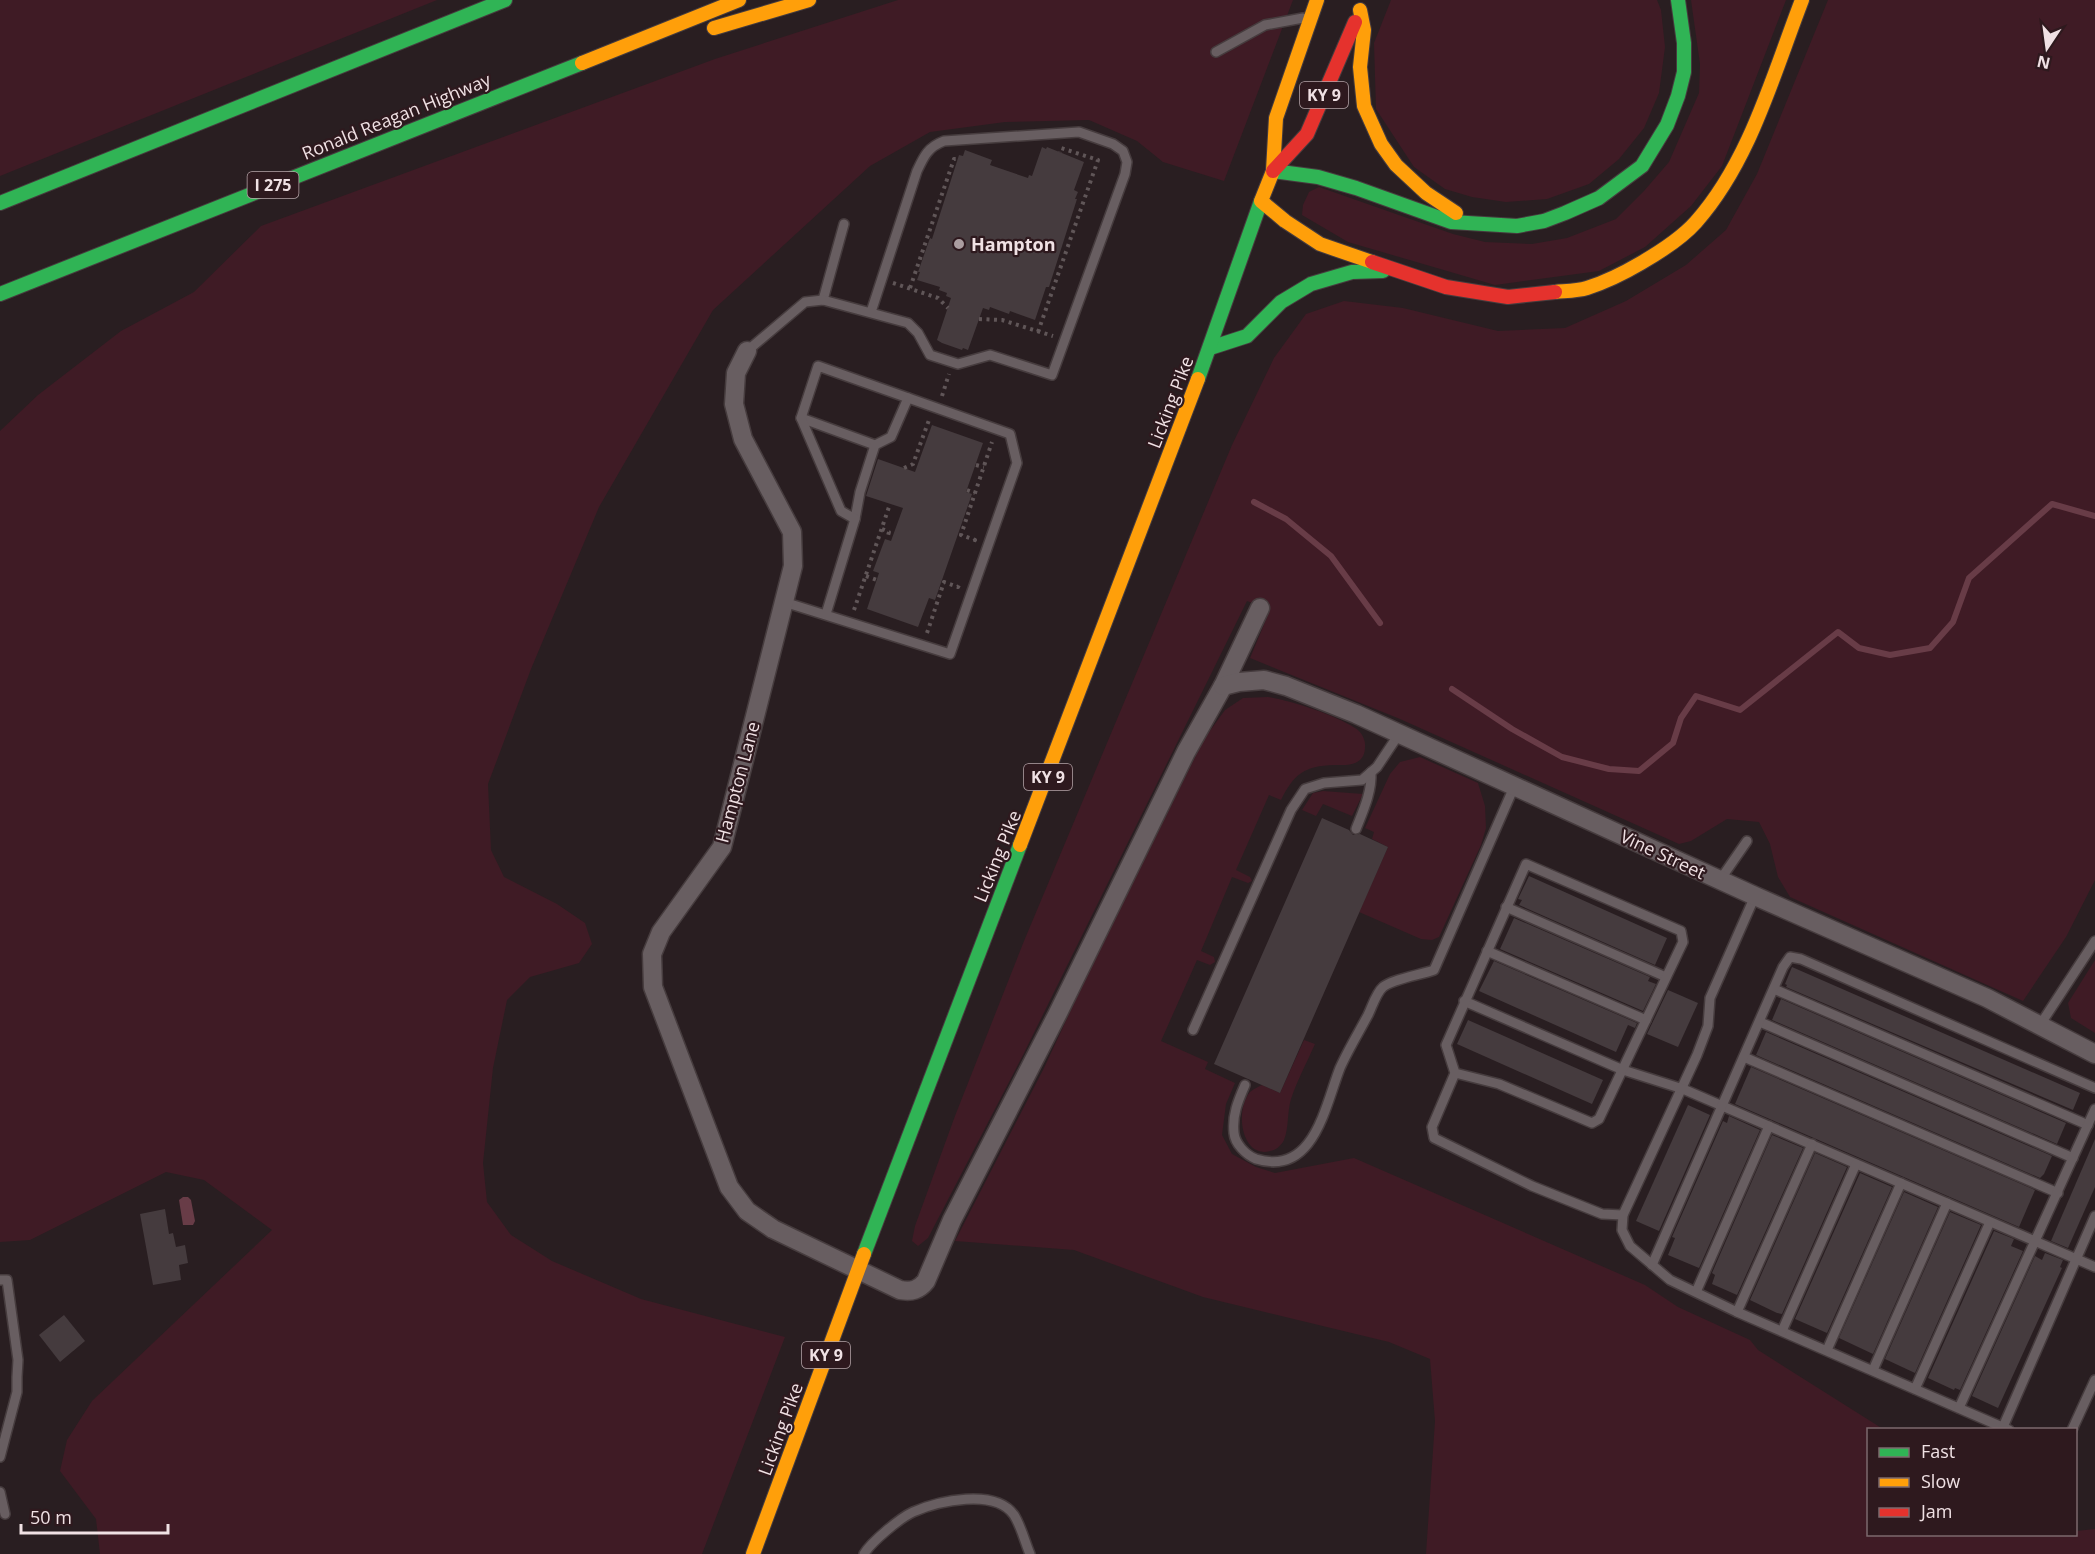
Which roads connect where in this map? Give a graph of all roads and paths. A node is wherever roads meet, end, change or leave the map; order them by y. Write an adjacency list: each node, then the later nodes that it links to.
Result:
1 (505, 0): 15 (main road)
2 (739, 0): 10 (main road, Ronald Reagan Highway / I 275)
3 (809, 0): 10 (main road)
4 (1317, 0): 8 (main road, Licking Pike / KY 9)
5 (1677, 0): 16 (main road)
6 (1802, 0): 18 (main road)
7 (1362, 5): 13 (main road, Licking Pike / KY 9); 16 (main road)
8 (1311, 16): 9 (lane); 13 (main road, Licking Pike / KY 9)
9 (1216, 52)
10 (545, 76): 21 (main road, Ronald Reagan Highway / I 275)
11 (1060, 152): 26 (path)
12 (958, 159): 20 (path)
13 (1273, 171): 14 (main road, Licking Pike / KY 9); 16 (main road)
14 (1261, 201): 18 (main road); 28 (main road, Licking Pike / KY 9)
15 (0, 203)
16 (1466, 223)
17 (844, 224): 22 (lane)
18 (1400, 272): 28 (main road)
19 (881, 279): 20 (path); 24 (lane); 27 (lane)
20 (910, 288): 23 (path)
21 (0, 294)
22 (823, 300): 24 (lane); 29 (lane)
23 (948, 309)
24 (871, 312): 30 (lane)
25 (979, 320): 26 (path)
26 (1038, 332): 27 (path)
27 (1065, 340): 30 (lane)
28 (1210, 348): 97 (main road, Licking Pike / KY 9)
29 (747, 351): 50 (street, Hampton Lane)
30 (953, 362): 32 (path)
31 (908, 398): 32 (lane); 33 (lane); 36 (lane)
32 (938, 408): 52 (lane)
33 (801, 418): 36 (lane); 43 (lane)
34 (940, 424): 38 (path)
35 (982, 439): 39 (path)
36 (875, 445): 43 (lane)
37 (976, 465): 39 (path)
38 (904, 468)
39 (984, 468): 41 (path)
40 (967, 490): 41 (path)
41 (975, 493): 46 (path)
42 (890, 504): 44 (path)
43 (855, 519): 52 (lane)
44 (882, 529): 45 (path); 47 (path)
45 (886, 539)
46 (972, 549)
47 (866, 576): 49 (path); 53 (path)
48 (962, 578): 54 (path)
49 (877, 580)
50 (784, 602): 52 (lane); 97 (street, Hampton Lane)
51 (1260, 608): 55 (street)
52 (826, 614)
53 (864, 614)
54 (926, 636)
55 (1223, 686): 56 (street, Vine Street); 97 (street, Hampton Lane)
56 (1399, 734): 57 (lane); 58 (street, Vine Street)
57 (1371, 772): 59 (lane); 72 (lane)
58 (1514, 787): 61 (street, Vine Street); 77 (lane)
59 (1356, 830)
60 (1747, 842): 61 (lane)
61 (1720, 880): 62 (street, Vine Street)
62 (1755, 896): 71 (street, Vine Street); 79 (lane)
63 (1506, 907): 65 (lane); 66 (lane); 66 (lane)
64 (2095, 941): 71 (lane)
65 (1487, 951): 68 (lane); 69 (lane)
66 (1666, 977): 69 (lane)
67 (1774, 989): 70 (lane); 78 (lane); 82 (lane)
68 (1464, 1001): 75 (lane); 76 (lane)
69 (1646, 1020): 75 (lane)
70 (1760, 1022): 74 (lane); 85 (lane)
71 (2040, 1025): 73 (street, Vine Street)
72 (1193, 1030)
73 (2095, 1054)
74 (1744, 1056): 80 (lane); 88 (lane)
75 (1623, 1070): 76 (lane); 79 (lane)
76 (1455, 1073): 90 (lane)
77 (1245, 1085)
78 (2095, 1088)
79 (1683, 1089): 80 (lane); 90 (lane)
80 (1722, 1106): 83 (lane); 95 (lane)
81 (2095, 1109): 82 (lane)
82 (2088, 1125): 85 (lane)
83 (1769, 1126): 84 (lane); 99 (lane)
84 (1812, 1144): 86 (lane); 100 (lane)
85 (2073, 1158): 88 (lane)
86 (1857, 1164): 87 (lane); 101 (lane)
87 (1901, 1183): 89 (lane); 102 (lane)
88 (2058, 1193): 93 (lane)
89 (1947, 1203): 92 (lane); 103 (lane)
90 (1623, 1215): 95 (lane)
91 (2095, 1216): 94 (lane)
92 (1990, 1222): 93 (lane); 105 (lane)
93 (2036, 1241): 94 (lane); 106 (lane)
94 (2077, 1259): 96 (lane); 107 (lane)
95 (1652, 1265): 99 (lane)
96 (2095, 1267)
97 (858, 1270): 112 (main road, Licking Pike / KY 9)
98 (0, 1280): 109 (lane)
99 (1696, 1292): 100 (lane)
100 (1737, 1312): 101 (lane)
101 (1782, 1331): 102 (lane)
102 (1827, 1350): 103 (lane)
103 (1873, 1370): 105 (lane)
104 (2095, 1380): 108 (lane)
105 (1915, 1389): 106 (lane)
106 (1959, 1407): 107 (lane)
107 (2006, 1428)
108 (2073, 1428)
109 (0, 1457)
110 (0, 1492): 111 (lane)
111 (5, 1514)
112 (753, 1554)
113 (864, 1554): 114 (lane)
114 (1030, 1554)

